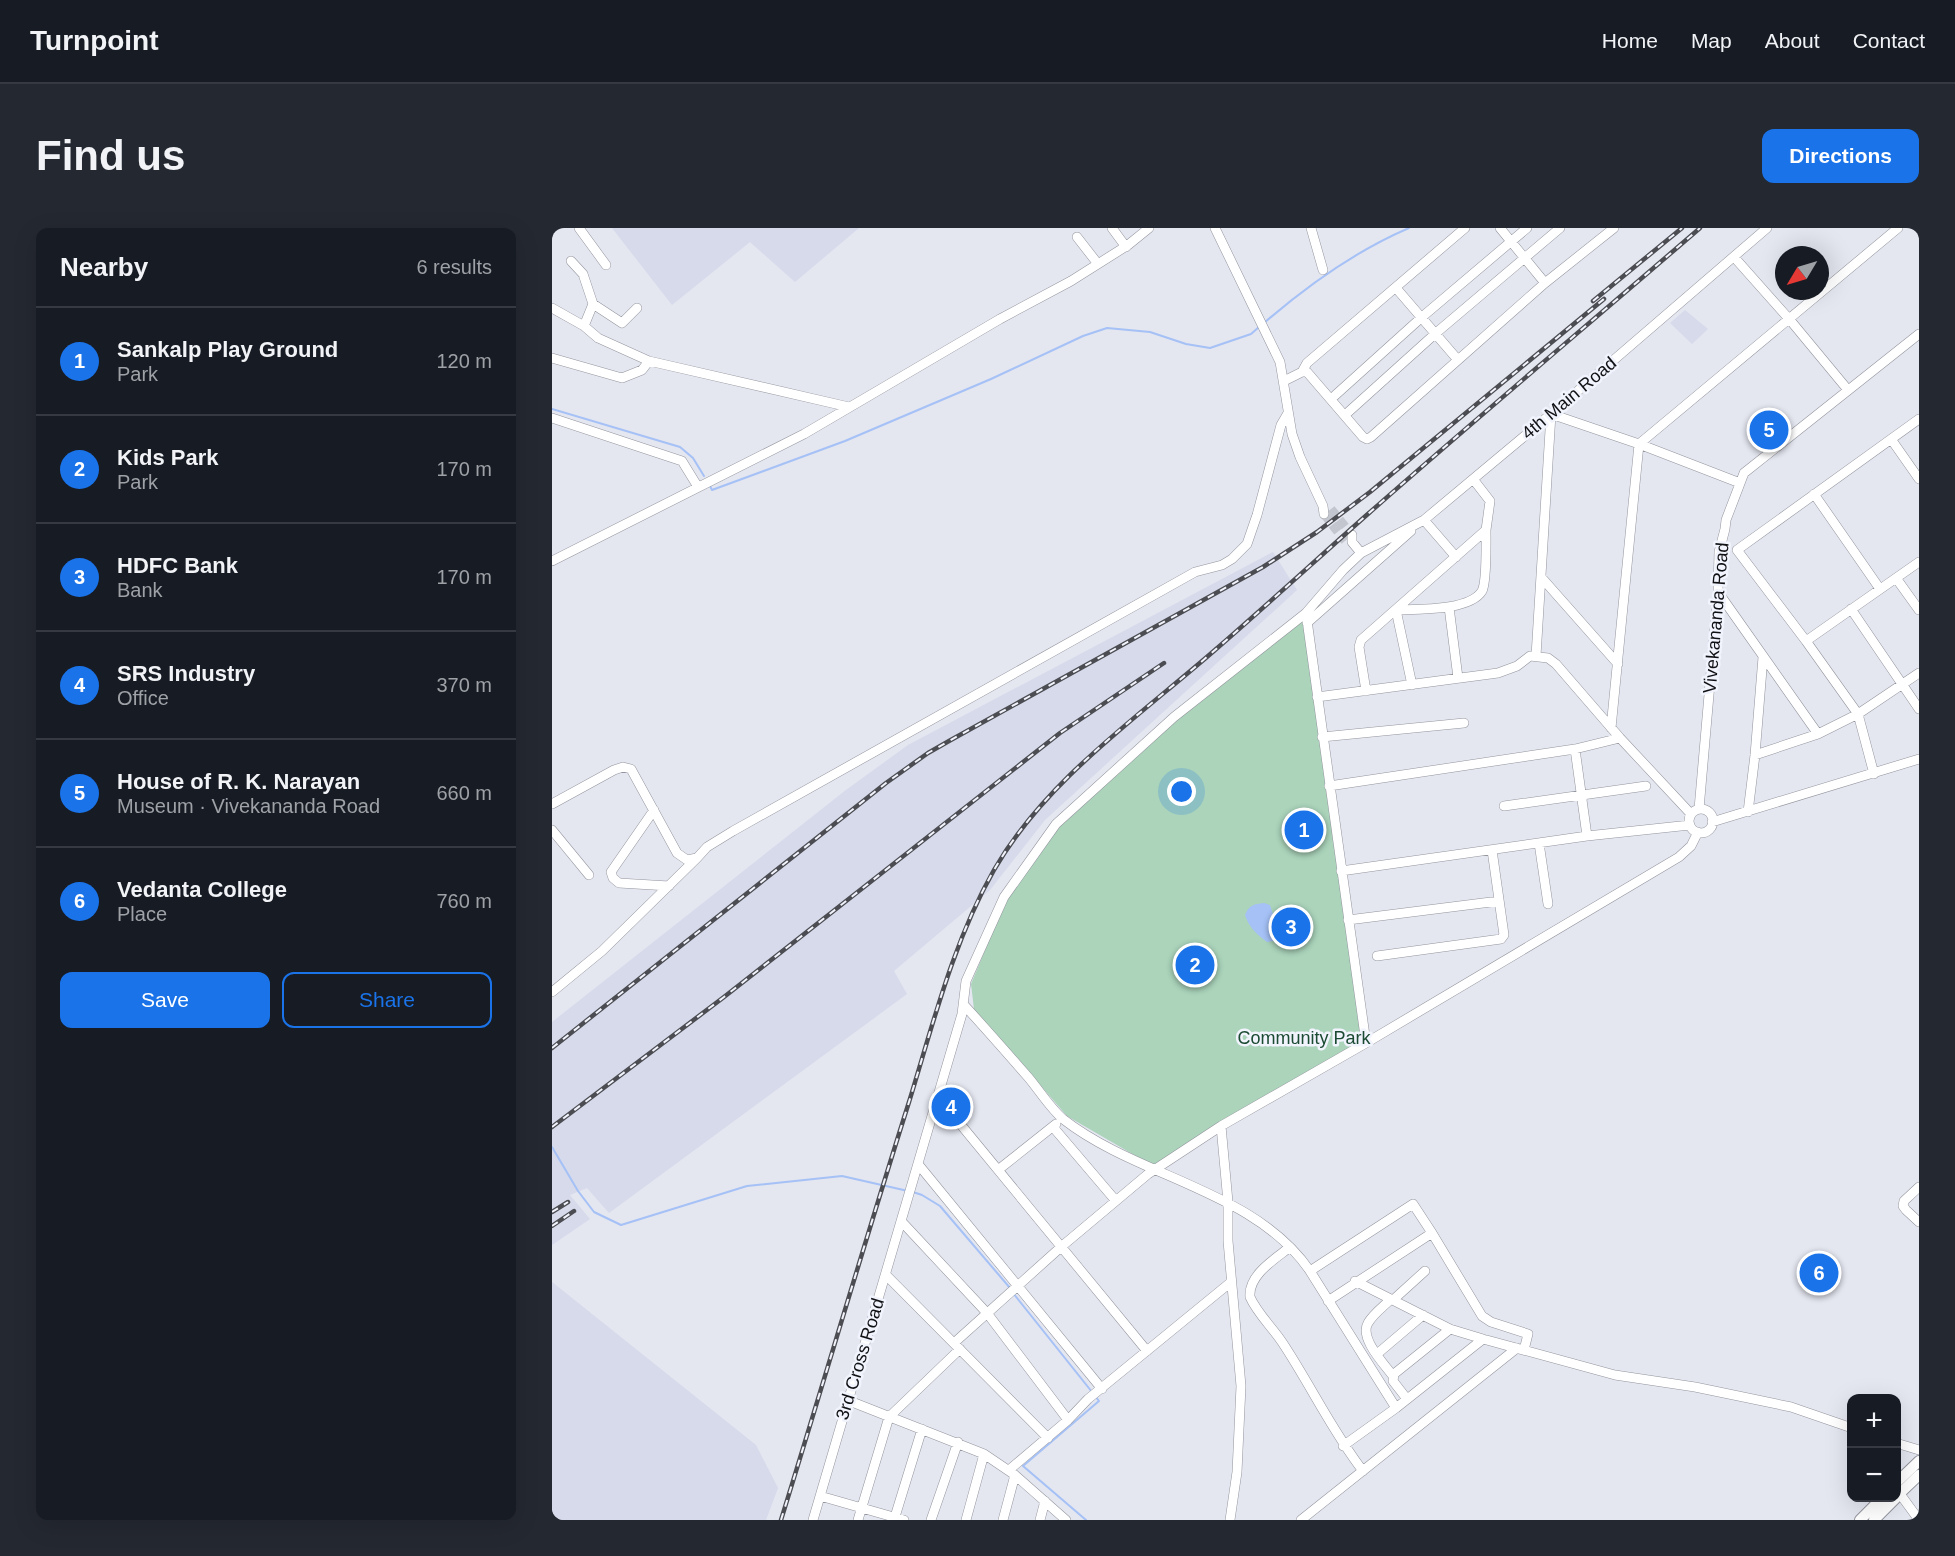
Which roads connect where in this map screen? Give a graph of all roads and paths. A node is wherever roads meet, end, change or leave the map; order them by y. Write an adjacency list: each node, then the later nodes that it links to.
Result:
1 (579, 228): 20 (street)
2 (1112, 228): 15 (street)
3 (1149, 228): 15 (street)
4 (1215, 228): 36 (street)
5 (1311, 228): 21 (street)
6 (1465, 228): 23 (street)
7 (1500, 228): 14 (street)
8 (1527, 228): 14 (street)
9 (1560, 228): 17 (street)
10 (1614, 228): 22 (street)
11 (1767, 228): 16 (street, 4th Main Road)
12 (1898, 228): 28 (street)
13 (1077, 237): 19 (street)
14 (1512, 241): 17 (street); 27 (street)
15 (1126, 247): 19 (street)
16 (1734, 257): 28 (street); 41 (street, 4th Main Road)
17 (1526, 258): 22 (street); 30 (street)
18 (572, 261): 24 (street)
19 (1098, 264): 39 (street)
20 (606, 265)
21 (1323, 270)
22 (1545, 283): 33 (street)
23 (1396, 288): 27 (street); 35 (street)
24 (593, 304): 26 (street); 29 (street)
25 (552, 308): 29 (street)
26 (637, 308)
27 (1422, 317): 30 (street); 38 (street)
28 (1790, 320): 37 (street); 46 (street)
29 (584, 326): 34 (street)
30 (1436, 333): 33 (street); 42 (street)
31 (1919, 334): 37 (street, Vivekananda Road)
32 (552, 358): 34 (street)
33 (1458, 360): 42 (street)
34 (649, 361): 39 (street)
35 (1302, 372): 36 (street); 38 (street)
36 (1284, 381): 40 (street)
37 (1848, 390): 49 (street, Vivekananda Road)
38 (1331, 399): 42 (street)
39 (849, 407): 50 (street)
40 (1288, 413): 52 (street); 108 (street)
41 (1551, 414): 46 (street); 47 (street, 4th Main Road); 62 (street)
42 (1345, 416)
43 (552, 418): 50 (street)
44 (1919, 419): 45 (street)
45 (1891, 439): 48 (street); 51 (street)
46 (1639, 444): 49 (street); 75 (street)
47 (1473, 478): 53 (street, 4th Main Road); 54 (street)
48 (1919, 479)
49 (1740, 483): 56 (street, Vivekananda Road)
50 (698, 487): 60 (street)
51 (1814, 494): 57 (street); 64 (street)
52 (1326, 509)
53 (1424, 519): 58 (street, 4th Main Road); 59 (street); 71 (street)
54 (1486, 530): 59 (street); 66 (street)
55 (1350, 539): 58 (street)
56 (1723, 540): 57 (street); 65 (street, Vivekananda Road)
57 (1737, 550): 72 (street)
58 (1361, 553): 70 (street, 4th Main Road)
59 (1456, 557): 68 (street)
60 (552, 561)
61 (1919, 562): 63 (street)
62 (1541, 577): 73 (street); 75 (street)
63 (1896, 578): 64 (street); 69 (street)
64 (1880, 589): 67 (street)
65 (1718, 592): 74 (street); 99 (street, Vivekananda Road)
66 (1449, 607): 68 (street); 77 (street)
67 (1851, 609): 72 (street); 79 (street)
68 (1396, 610): 78 (street); 80 (street)
69 (1919, 610)
70 (1305, 613): 71 (street); 117 (street, 4th Main Road)
71 (1307, 623): 81 (street)
72 (1806, 641): 83 (street)
73 (1536, 656): 77 (street); 85 (street)
74 (1763, 657): 86 (street); 90 (street)
75 (1618, 664): 85 (street)
76 (1919, 674): 79 (street)
77 (1458, 678): 78 (street)
78 (1412, 685): 80 (street)
79 (1902, 685): 82 (street); 83 (street)
80 (1366, 691): 81 (street)
81 (1317, 698): 87 (street)
82 (1919, 709)
83 (1858, 714): 86 (street); 92 (street)
84 (1464, 723): 87 (street)
85 (1611, 728): 88 (street)
86 (1818, 734): 90 (street)
87 (1322, 737): 93 (street)
88 (1620, 738): 89 (street); 99 (street)
89 (1575, 749): 93 (street); 95 (street)
90 (1755, 755): 100 (street)
91 (1919, 759): 92 (street)
92 (1874, 774): 100 (street)
93 (1329, 786): 109 (street)
94 (1646, 786): 95 (street)
95 (1581, 796): 97 (street); 105 (street)
96 (552, 804): 98 (street)
97 (1504, 806)
98 (654, 810): 108 (street); 111 (street)
99 (1695, 812): 101 (street); 102 (street)
100 (1748, 812): 101 (street)
101 (1712, 822): 104 (street)
102 (1690, 825): 104 (street); 105 (street)
103 (552, 830): 110 (street)
104 (1698, 832): 118 (street)
105 (1587, 836): 106 (street)
106 (1539, 843): 107 (street); 113 (street)
107 (1492, 850): 109 (street); 112 (street)
108 (697, 858): 111 (street)
109 (1341, 871): 114 (street)
110 (589, 875)
111 (669, 886): 116 (street)
112 (1499, 901): 114 (street); 115 (street)
113 (1548, 904)
114 (1348, 920): 118 (street)
115 (1377, 956)
116 (552, 993)
117 (964, 1005): 119 (street, 3rd Cross Road); 120 (street)
118 (1366, 1042): 121 (street)
119 (938, 1097): 123 (street, 3rd Cross Road); 124 (street)
120 (1062, 1118): 122 (street); 125 (street)
121 (1221, 1126): 125 (street); 128 (street)
122 (1053, 1127): 124 (street); 127 (street)
123 (918, 1164): 129 (street, 3rd Cross Road); 139 (street)
124 (998, 1170): 132 (street)
125 (1154, 1170): 127 (street); 128 (street)
126 (1919, 1186): 130 (street)
127 (1116, 1201): 132 (street)
128 (1228, 1202): 133 (street); 138 (street)
129 (902, 1222): 136 (street, 3rd Cross Road); 144 (street)
130 (1919, 1222)
131 (1432, 1233): 134 (street); 137 (street); 149 (street)
132 (1061, 1247): 139 (street); 150 (street)
133 (1290, 1247): 134 (street); 140 (street)
134 (1310, 1271): 143 (street)
135 (1425, 1272): 142 (street)
136 (886, 1275): 148 (street); 155 (street, 3rd Cross Road)
137 (1355, 1281): 142 (street); 143 (street)
138 (1232, 1282): 141 (street); 150 (street)
139 (1017, 1286): 144 (street); 153 (street)
140 (1249, 1293): 141 (street); 164 (street)
141 (1233, 1294): 187 (street)
142 (1392, 1299): 145 (street); 151 (street)
143 (1328, 1300): 156 (street)
144 (987, 1312): 148 (street); 158 (street)
145 (1423, 1315): 146 (street); 151 (street)
146 (1450, 1329): 147 (street); 152 (street)
147 (1483, 1339): 149 (street); 154 (street)
148 (957, 1346): 157 (street); 161 (street)
149 (1520, 1349): 159 (street); 169 (street)
150 (1147, 1351): 153 (street)
151 (1377, 1354): 152 (street)
152 (1393, 1376): 154 (street)
153 (1100, 1390): 158 (street)
154 (1407, 1399): 156 (street)
155 (847, 1400): 157 (street); 173 (street, 3rd Cross Road)
156 (1396, 1408): 164 (street)
157 (889, 1417): 160 (street); 178 (street)
158 (1068, 1420): 161 (street)
159 (1847, 1427)
160 (922, 1429): 162 (street); 179 (street)
161 (1047, 1438): 168 (street)
162 (958, 1442): 166 (street); 182 (street)
163 (1901, 1445): 165 (street)
164 (1343, 1446): 169 (street)
165 (1919, 1450)
166 (984, 1454): 168 (street); 183 (street)
167 (1919, 1461): 171 (main road)
168 (1012, 1471): 175 (street); 184 (street)
169 (1363, 1471): 188 (street)
170 (1919, 1474): 172 (main road)
171 (1901, 1487)
172 (1901, 1490)
173 (820, 1496): 178 (street); 180 (street, 3rd Cross Road)
174 (1901, 1498): 191 (street)
175 (1045, 1501): 185 (street); 186 (street)
176 (1877, 1502): 189 (main road)
177 (1889, 1502): 190 (main road)
178 (862, 1508): 179 (street); 181 (street)
179 (898, 1519)
180 (813, 1520)
181 (858, 1520)
182 (931, 1520)
183 (966, 1520)
184 (1003, 1520)
185 (1040, 1520)
186 (1066, 1520)
187 (1230, 1520)
188 (1301, 1520)
189 (1860, 1520)
190 (1874, 1520)
191 (1919, 1520)

